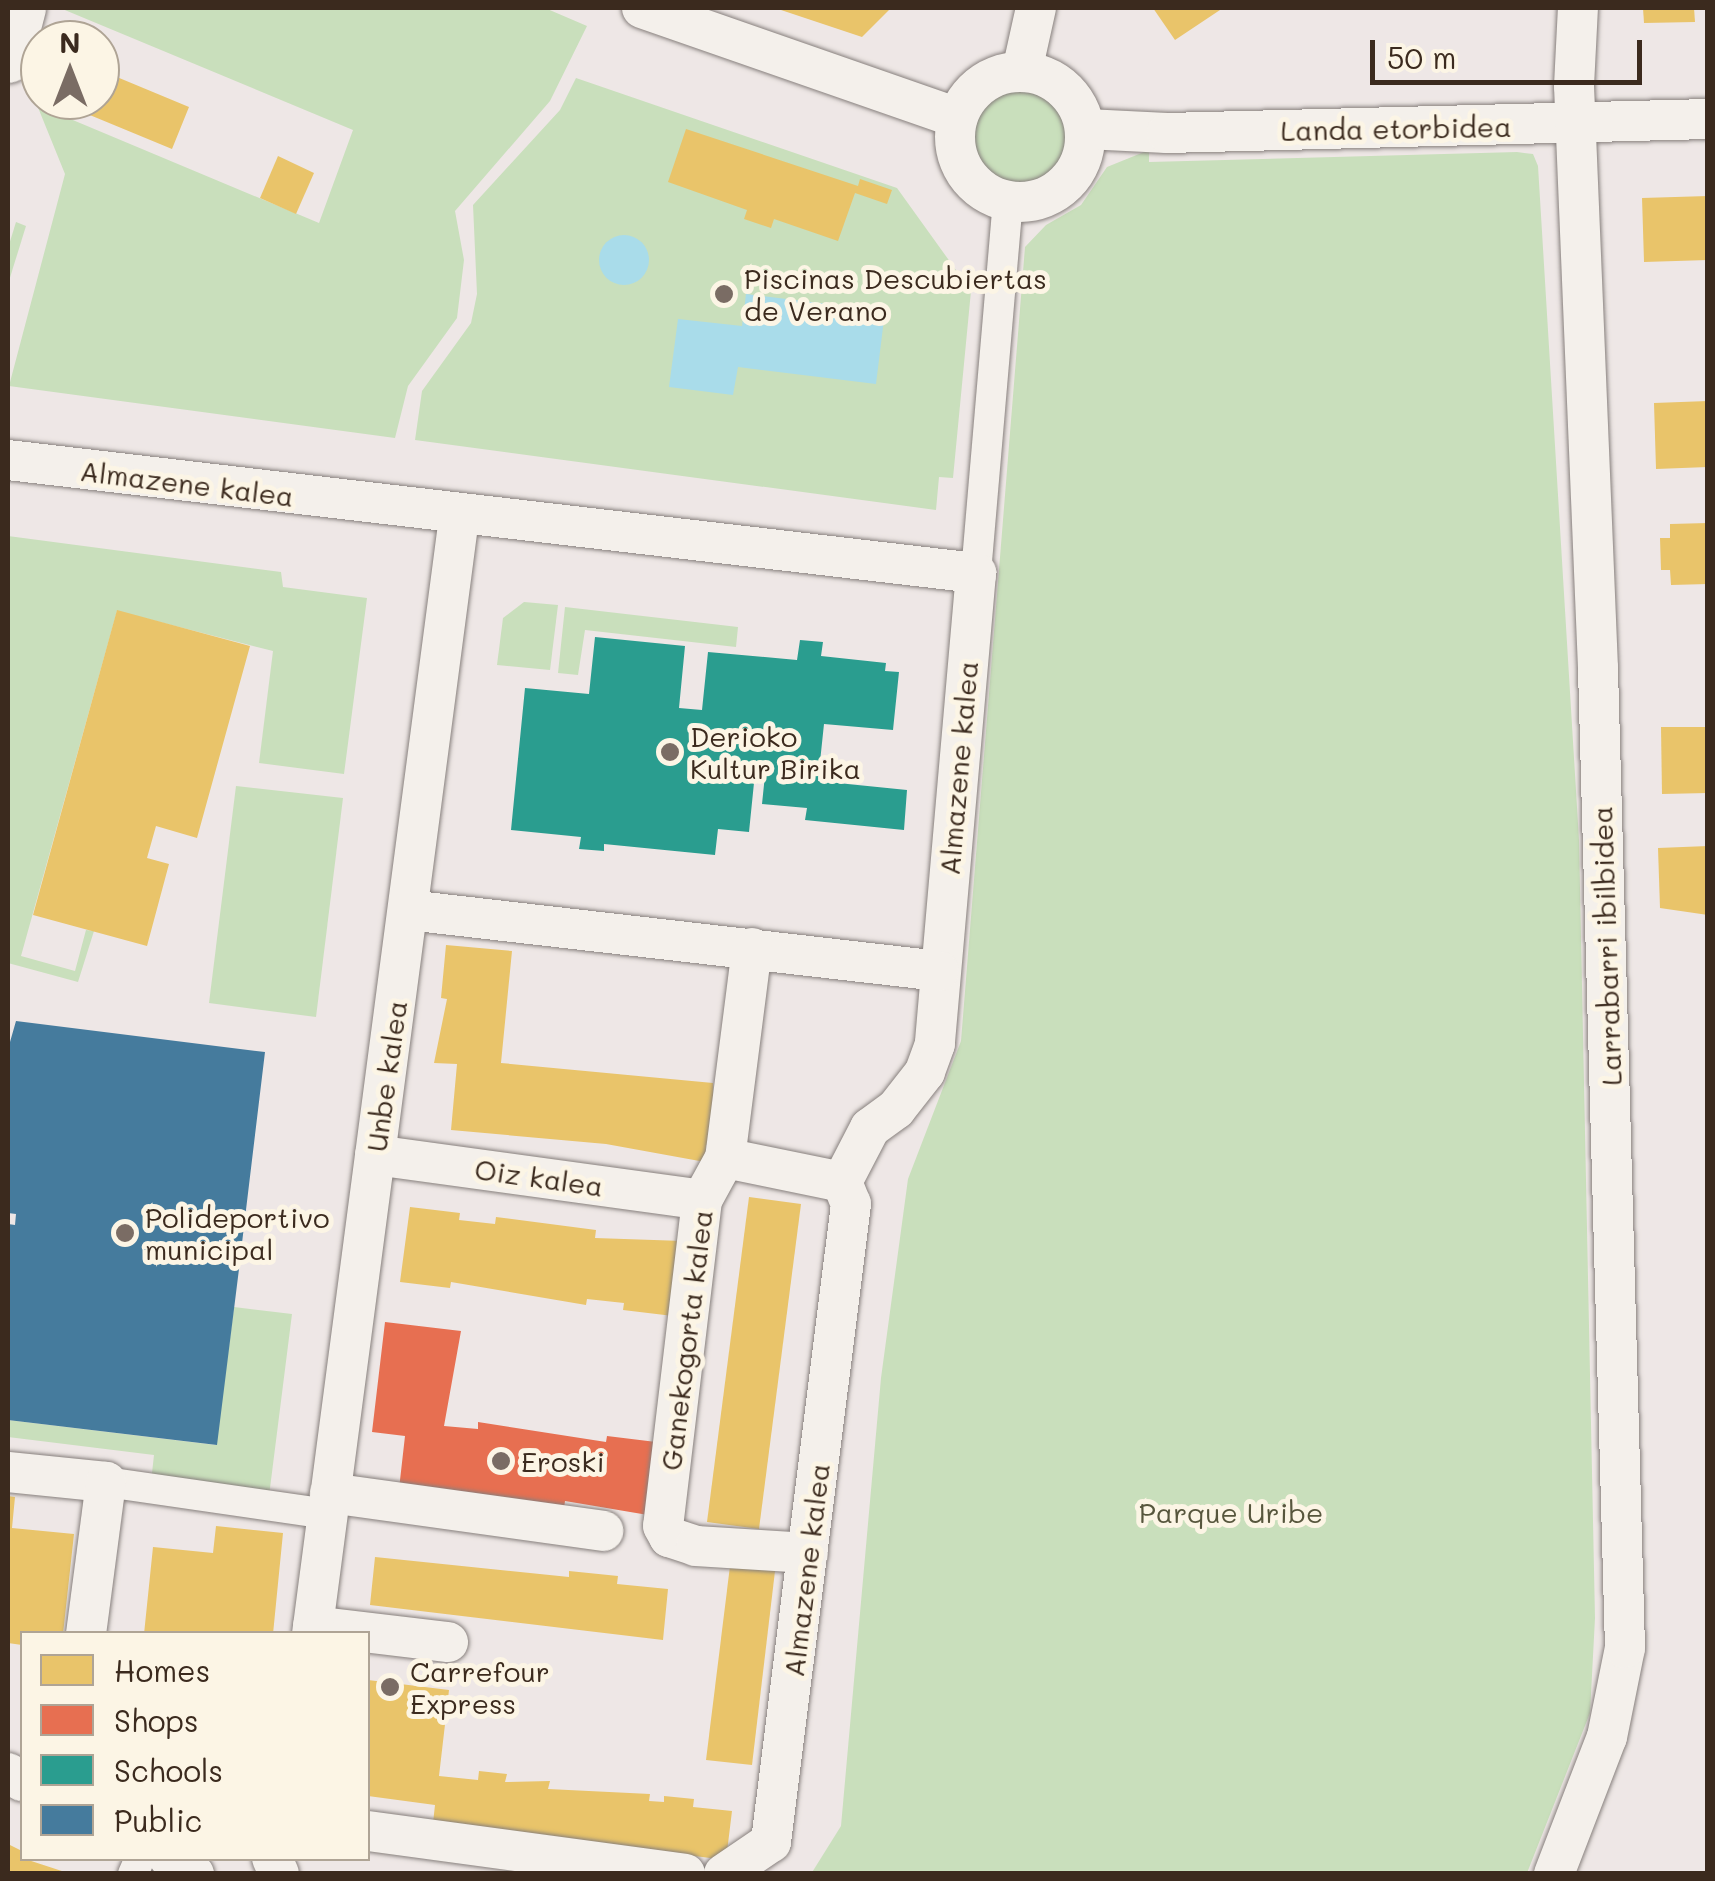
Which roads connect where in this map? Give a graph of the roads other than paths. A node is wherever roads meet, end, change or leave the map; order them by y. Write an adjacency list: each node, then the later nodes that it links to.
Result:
1 (21, 8): 5 (street)
2 (642, 8): 7 (street)
3 (1036, 8): 6 (street)
4 (1578, 8): 9 (street, Larrabarri ibilbidea)
5 (8, 58)
6 (1022, 71): 7 (street); 10 (street)
7 (956, 118): 11 (street)
8 (1708, 119): 9 (street, Landa etorbidea)
9 (1577, 124): 10 (street, Landa etorbidea); 34 (street, Larrabarri ibilbidea)
10 (1086, 129): 11 (street)
11 (1008, 201): 14 (street)
12 (8, 460): 13 (street, Almazene kalea)
13 (460, 518): 14 (street, Almazene kalea); 15 (street, Unbe kalea)
14 (976, 572): 17 (street, Almazene kalea)
15 (408, 910): 16 (street); 18 (street, Unbe kalea)
16 (752, 948): 17 (street); 19 (street, Ganekogorta kalea)
17 (939, 971): 20 (street, Almazene kalea)
18 (376, 1154): 21 (street, Oiz kalea); 24 (street, Unbe kalea)
19 (725, 1158): 20 (street); 21 (street, Ganekogorta kalea)
20 (842, 1182): 26 (street, Almazene kalea)
21 (702, 1200): 26 (street, Ganekogorta kalea)
22 (8, 1472): 23 (street)
23 (106, 1482): 24 (street); 28 (street)
24 (329, 1504): 25 (street); 27 (street, Unbe kalea)
25 (602, 1532)
26 (808, 1552): 33 (street, Almazene kalea)
27 (312, 1630)
28 (86, 1631)
29 (370, 1635): 30 (street)
30 (448, 1642)
31 (370, 1831): 32 (street)
32 (685, 1874)
33 (724, 1874)
34 (1554, 1874)

